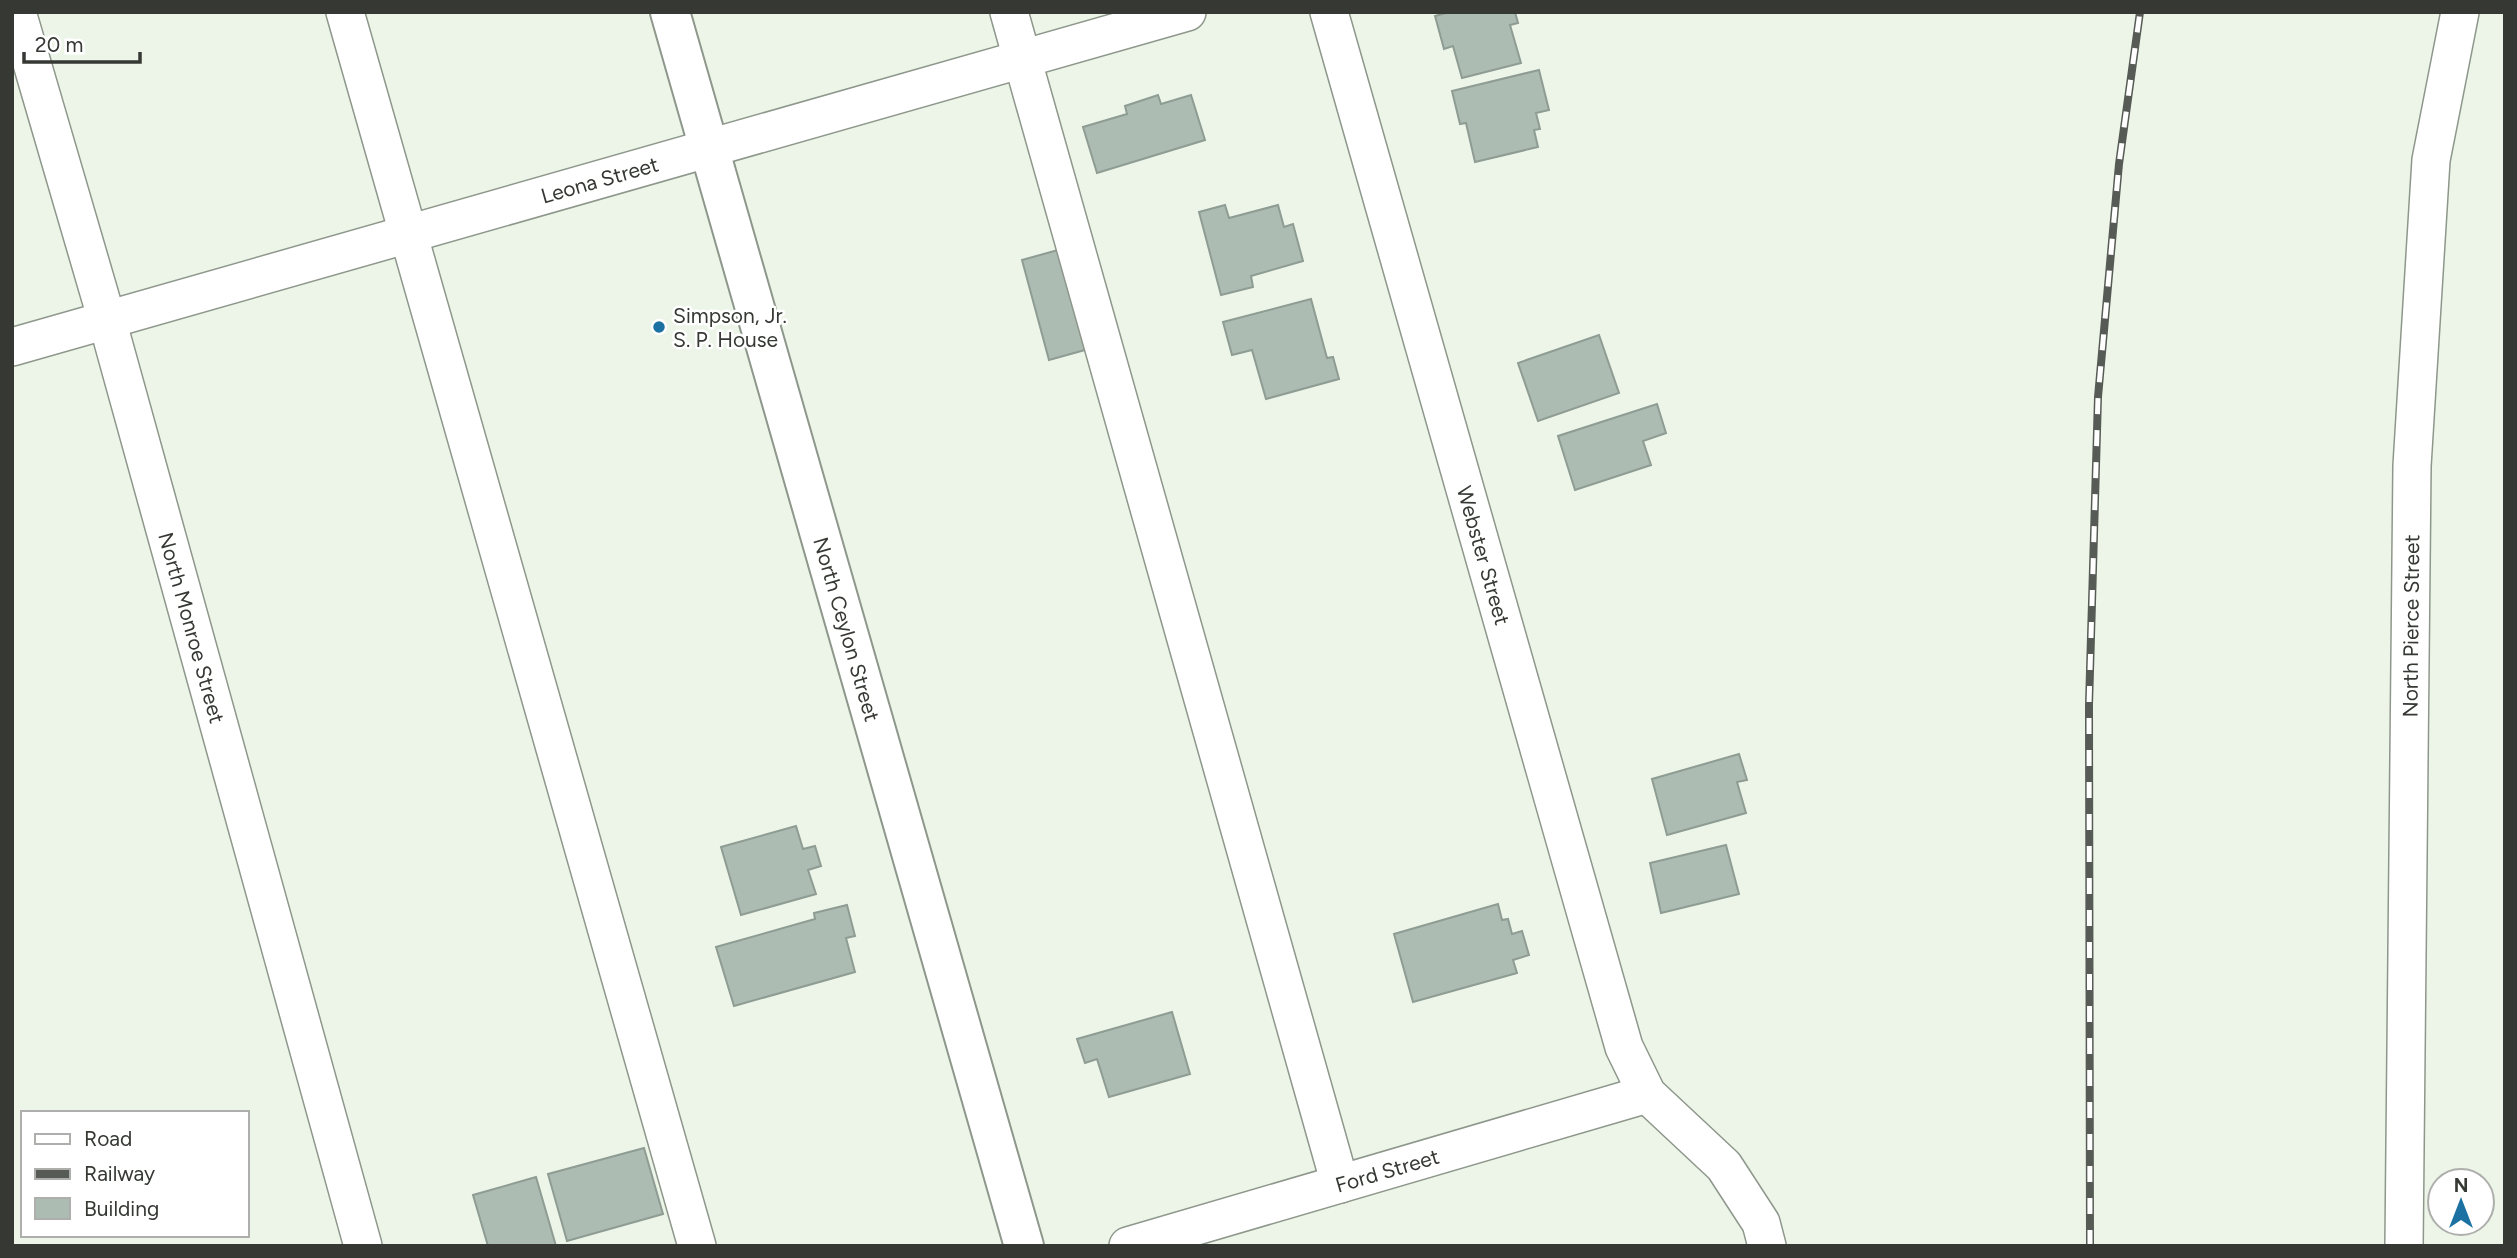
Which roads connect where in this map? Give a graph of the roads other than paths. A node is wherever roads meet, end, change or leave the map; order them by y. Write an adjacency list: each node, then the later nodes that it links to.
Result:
1 (17, 12): 11 (street, North Monroe Street)
2 (345, 12): 10 (street)
3 (670, 12): 9 (main road, North Ceylon Street)
4 (1009, 12): 8 (street)
5 (1187, 12): 8 (street, Leona Street)
6 (1329, 12): 13 (street, Webster Street)
7 (2460, 12): 20 (street, North Pierce Street)
8 (1022, 59): 9 (street, Leona Street); 14 (street)
9 (707, 147): 10 (street, Leona Street); 17 (main road, North Ceylon Street)
10 (407, 234): 11 (street, Leona Street); 16 (street)
11 (107, 320): 12 (street, Leona Street); 15 (street, North Monroe Street)
12 (12, 347)
13 (1647, 1094): 14 (street, Ford Street); 19 (street)
14 (1340, 1184): 18 (street, Ford Street)
15 (363, 1246)
16 (697, 1246)
17 (1024, 1246)
18 (1128, 1246)
19 (1767, 1246)
20 (2404, 1246)

